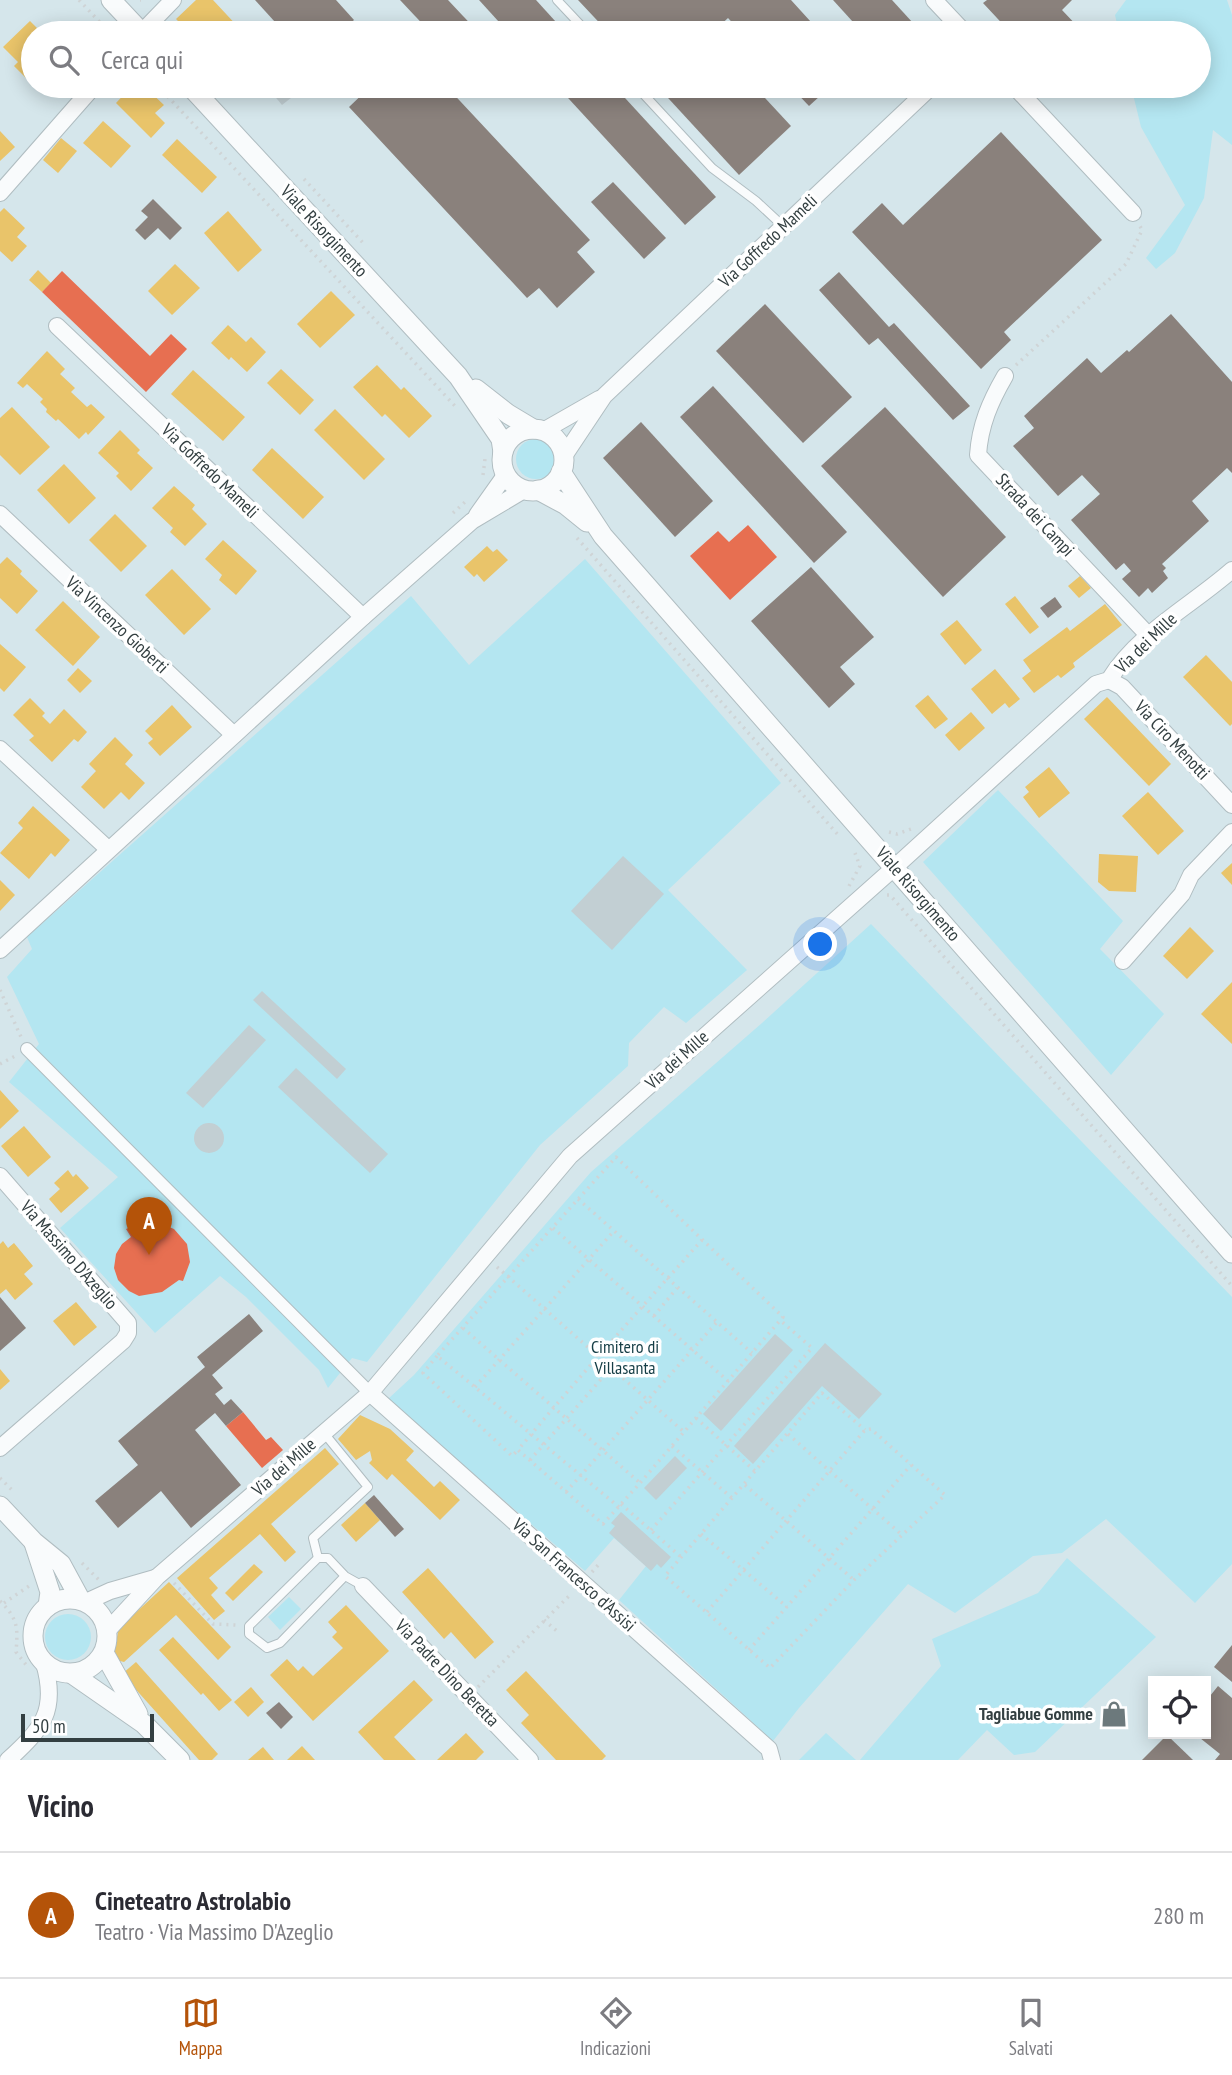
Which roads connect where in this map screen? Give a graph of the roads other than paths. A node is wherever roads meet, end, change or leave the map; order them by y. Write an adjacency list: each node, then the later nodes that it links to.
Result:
1 (111, 0): 5 (street)
2 (173, 0): 6 (street)
3 (557, 0): 7 (lane)
4 (934, 0): 8 (street)
5 (130, 21)
6 (153, 21)
7 (577, 21)
8 (954, 21)
9 (83, 98): 14 (street)
10 (201, 98): 18 (street, Viale Risorgimento)
11 (647, 98): 16 (lane)
12 (919, 98): 16 (street, Via Goffredo Mameli)
13 (1025, 98): 15 (street)
14 (0, 193)
15 (1133, 214)
16 (784, 227): 20 (street, Via Goffredo Mameli)
17 (57, 326): 30 (street, Via Goffredo Mameli)
18 (458, 376): 21 (street, Viale Risorgimento); 22 (street, Viale Risorgimento)
19 (1005, 376): 31 (street, Strada dei Campi)
20 (604, 396): 21 (street, Via Goffredo Mameli); 23 (street, Via Goffredo Mameli)
21 (538, 430): 22 (street); 23 (street)
22 (503, 452): 24 (street)
23 (563, 464): 25 (street); 28 (street, Viale Risorgimento)
24 (506, 474): 25 (street); 26 (street)
25 (531, 490): 26 (street); 28 (street, Viale Risorgimento)
26 (473, 510): 30 (street)
27 (0, 514): 33 (street, Via Vincenzo Gioberti)
28 (603, 537): 38 (street, Viale Risorgimento)
29 (1230, 576): 31 (street, Via dei Mille)
30 (363, 617): 33 (street)
31 (1149, 636): 32 (street, Via dei Mille)
32 (1109, 680): 35 (street, Via Ciro Menotti); 38 (street, Via dei Mille)
33 (234, 735): 37 (street)
34 (0, 749): 37 (street)
35 (1232, 805)
36 (1232, 832): 40 (street)
37 (108, 849): 39 (street)
38 (895, 867): 43 (street, Viale Risorgimento); 44 (street, Via dei Mille)
39 (0, 950)
40 (1123, 961)
41 (26, 1049): 44 (street)
42 (0, 1175): 46 (street, Via Massimo D'Azeglio)
43 (1232, 1252)
44 (370, 1392): 45 (street, Via dei Mille); 63 (street, Via San Francesco d'Assisi)
45 (323, 1433): 49 (lane); 50 (street, Via dei Mille)
46 (0, 1448)
47 (0, 1506): 48 (street)
48 (34, 1542): 53 (street); 54 (street)
49 (318, 1558): 51 (lane); 51 (lane)
50 (160, 1575): 53 (street, Via dei Mille); 55 (street, Via dei Mille)
51 (345, 1576): 52 (lane)
52 (363, 1586): 62 (street, Via Padre Dino Beretta)
53 (83, 1601): 54 (street); 55 (street)
54 (48, 1606): 57 (street)
55 (108, 1630): 56 (street)
56 (104, 1653): 58 (street); 59 (street)
57 (37, 1667): 58 (street); 60 (street)
58 (72, 1674): 59 (street)
59 (144, 1724): 61 (street)
60 (8, 1760)
61 (180, 1760)
62 (530, 1760)
63 (772, 1760)

